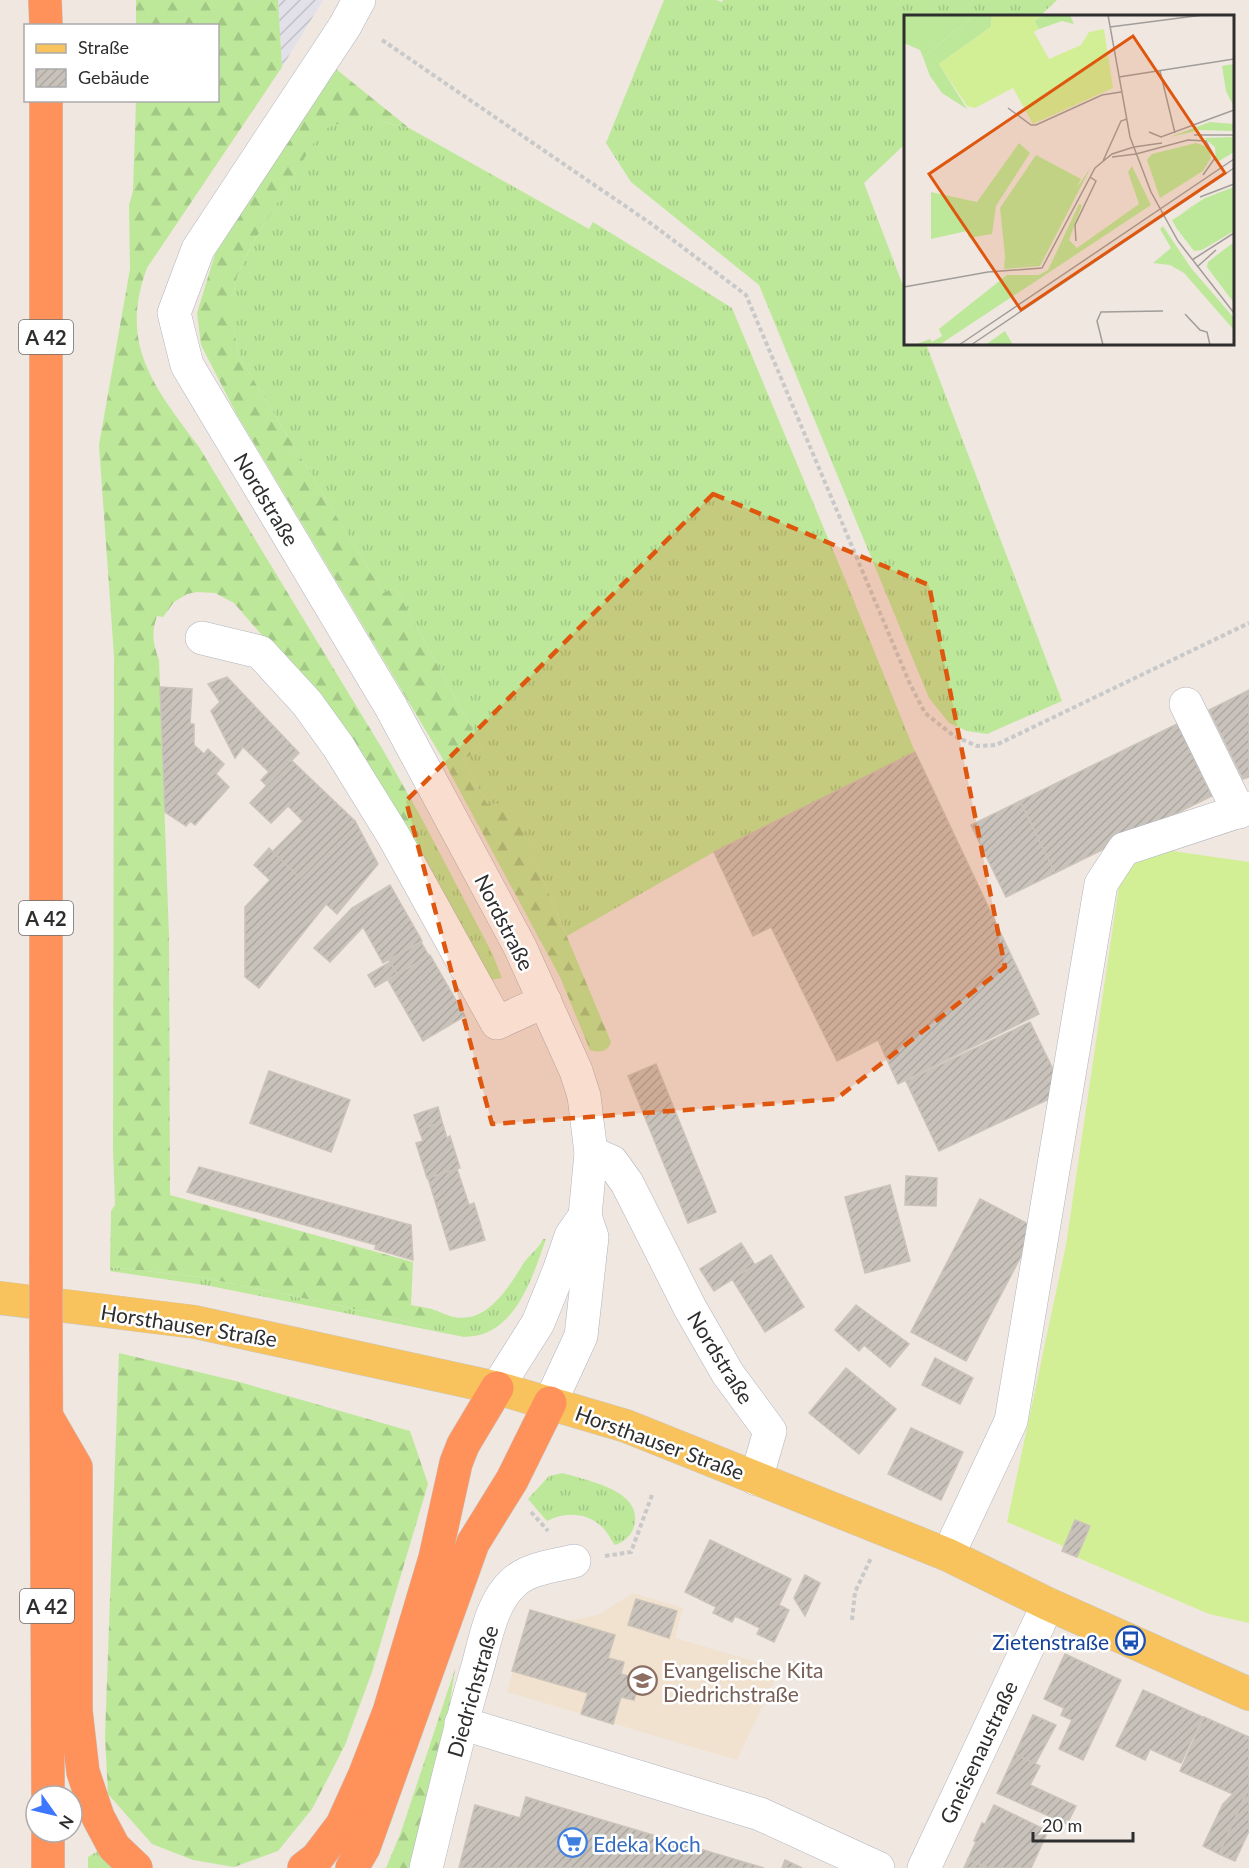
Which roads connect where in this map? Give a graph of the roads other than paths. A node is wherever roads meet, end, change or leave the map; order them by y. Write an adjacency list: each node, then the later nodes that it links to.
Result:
1 (45, 0): 3 (highway)
2 (359, 0): 8 (street, Nordstraße)
3 (46, 24)
4 (46, 102): 14 (highway, A 42, bridge)
5 (202, 638): 8 (street)
6 (1186, 704): 7 (street)
7 (1244, 810): 16 (street)
8 (544, 1000): 9 (street, Nordstraße)
9 (591, 1153): 10 (street, Nordstraße); 15 (street, Nordstraße)
10 (585, 1216): 12 (street, Nordstraße); 13 (street, Nordstraße)
11 (0, 1298): 12 (main road, Horsthauser Straße)
12 (497, 1388): 13 (main road, Horsthauser Straße); 25 (highway)
13 (550, 1403): 15 (main road, Horsthauser Straße); 26 (highway)
14 (47, 1417): 21 (highway, A 42); 24 (highway)
15 (756, 1479): 16 (main road, Horsthauser Straße)
16 (948, 1555): 18 (main road, Horsthauser Straße)
17 (574, 1561): 20 (street, Diedrichstraße)
18 (1048, 1604): 19 (main road, Horsthauser Straße); 29 (street, Gneisenaustraße)
19 (1249, 1694)
20 (461, 1723): 27 (street, Diedrichstraße); 28 (street)
21 (48, 1784)
22 (48, 1844): 23 (highway)
23 (48, 1868)
24 (136, 1868)
25 (304, 1868)
26 (352, 1868)
27 (426, 1868)
28 (878, 1868)
29 (924, 1868)

